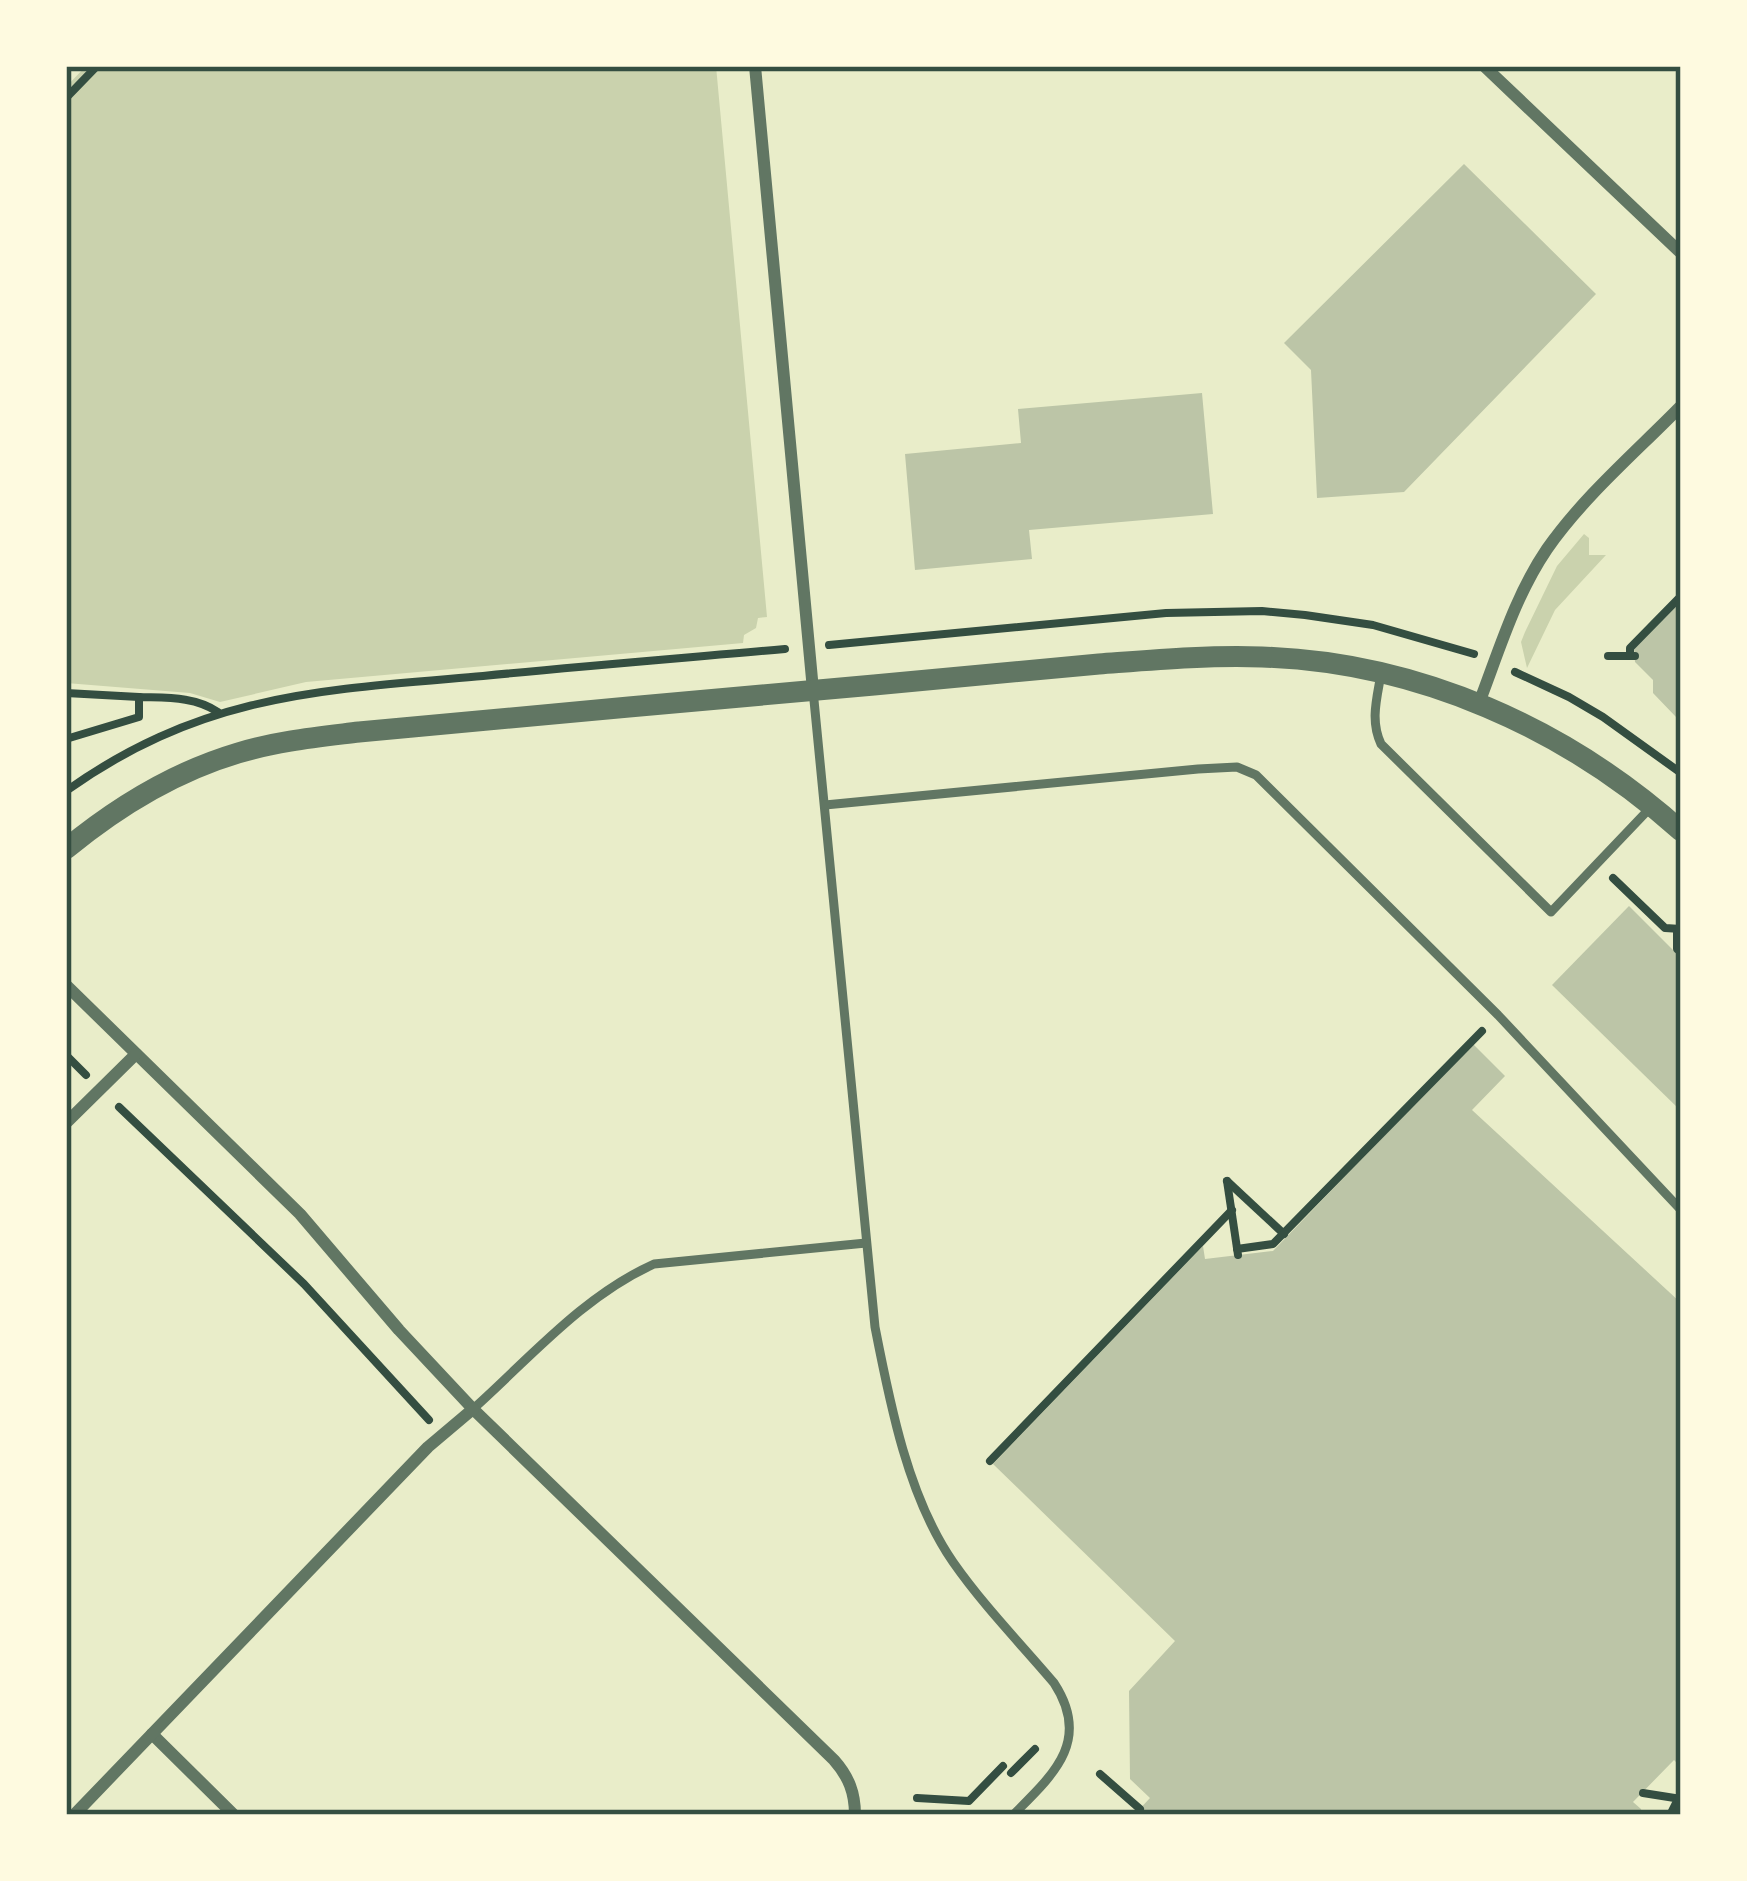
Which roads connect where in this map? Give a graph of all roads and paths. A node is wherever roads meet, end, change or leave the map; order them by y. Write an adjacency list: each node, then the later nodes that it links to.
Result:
1 (97, 66): 4 (path)
2 (755, 66): 11 (street)
3 (1484, 66): 5 (street)
4 (66, 98)
5 (1681, 253)
6 (1681, 406): 14 (street)
7 (1681, 596): 8 (path)
8 (1608, 656)
9 (1515, 673): 17 (path)
10 (1382, 674): 11 (street); 14 (street); 19 (lane)
11 (813, 690): 18 (lane); 21 (street)
12 (66, 693): 13 (path)
13 (139, 697): 15 (path); 16 (path)
14 (1479, 703): 19 (street)
15 (218, 712)
16 (66, 739)
17 (1681, 772)
18 (825, 805): 32 (lane); 34 (lane)
19 (1653, 806): 20 (street)
20 (1681, 830)
21 (66, 849)
22 (1633, 898): 23 (path)
23 (1679, 929): 24 (path)
24 (1681, 952)
25 (66, 985): 27 (street)
26 (1469, 1043): 33 (path)
27 (136, 1054): 29 (street); 35 (street)
28 (66, 1055): 29 (path)
29 (100, 1089): 30 (street); 36 (path)
30 (66, 1123)
31 (1232, 1210): 33 (path); 33 (path); 37 (path)
32 (1681, 1210)
33 (1283, 1234)
34 (866, 1243): 35 (lane); 48 (lane)
35 (472, 1409): 36 (street); 47 (street)
36 (442, 1433): 38 (street)
37 (990, 1461)
38 (152, 1733): 45 (street); 46 (street)
39 (1035, 1749): 43 (path)
40 (1100, 1774): 44 (path)
41 (1643, 1793): 42 (path)
42 (1680, 1797): 49 (path)
43 (917, 1798)
44 (1140, 1809)
45 (74, 1815)
46 (234, 1815)
47 (855, 1815)
48 (1013, 1815)
49 (1670, 1815)

